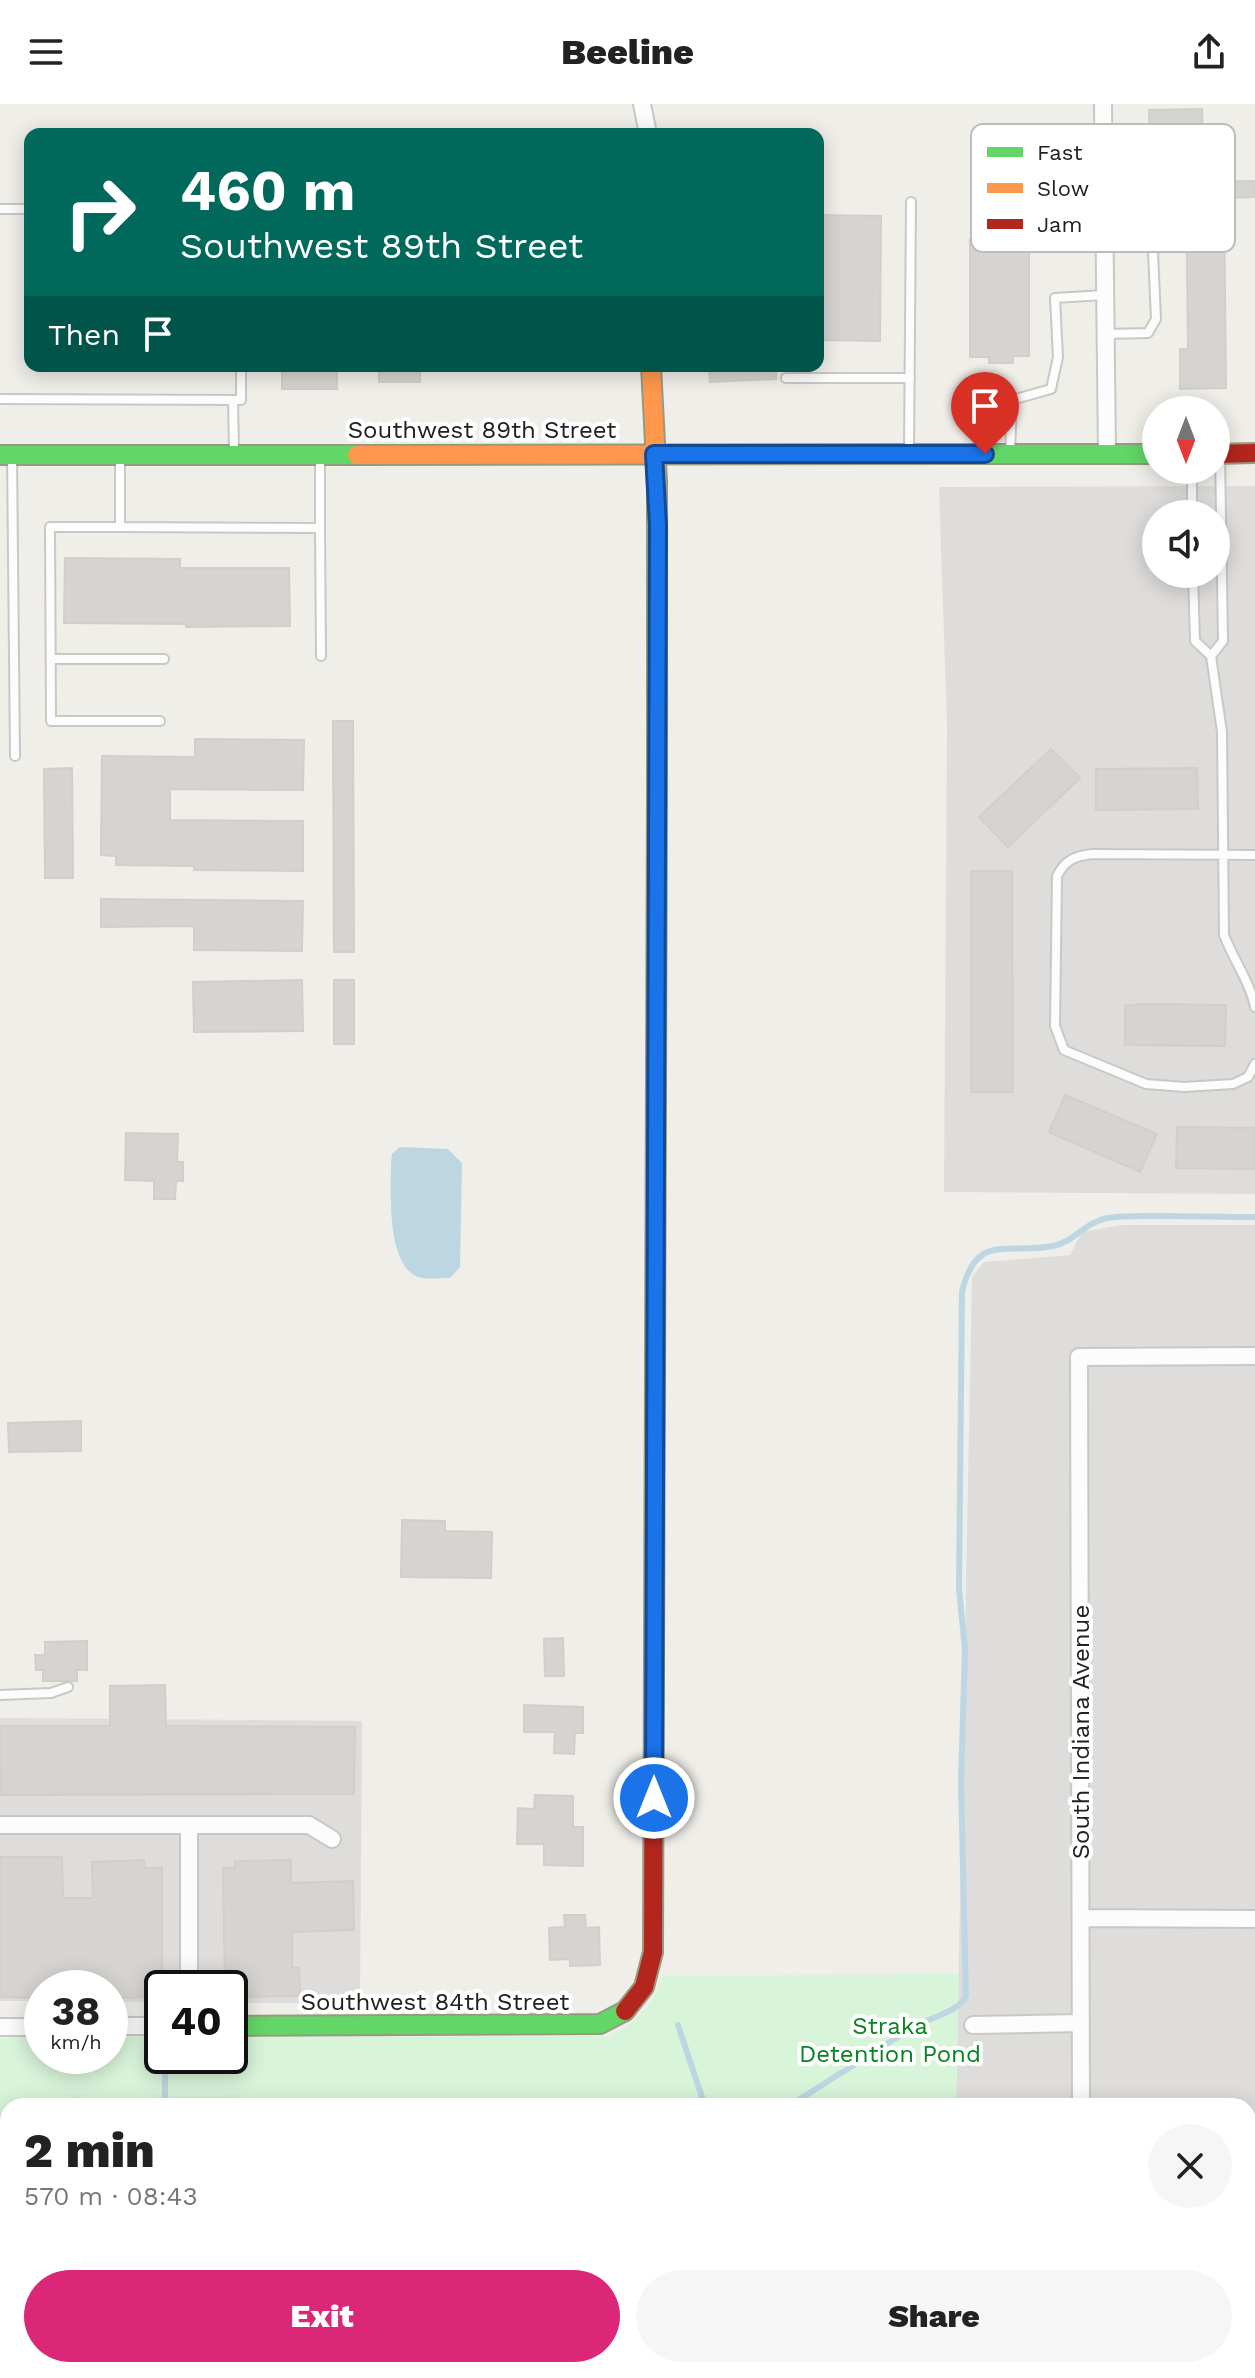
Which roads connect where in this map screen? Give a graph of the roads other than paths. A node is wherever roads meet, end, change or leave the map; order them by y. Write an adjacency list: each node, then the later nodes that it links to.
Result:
1 (642, 104): 2 (street)
2 (647, 128)
3 (911, 202): 13 (lane)
4 (0, 209): 5 (lane)
5 (24, 209)
6 (1104, 252): 8 (street)
7 (1153, 252): 9 (lane)
8 (1104, 295): 9 (street); 19 (lane)
9 (1105, 334): 20 (street)
10 (241, 372): 15 (lane)
11 (651, 372): 17 (street)
12 (786, 378): 13 (lane)
13 (910, 378): 18 (lane)
14 (0, 399): 15 (lane)
15 (233, 400): 25 (lane)
16 (1255, 453): 22 (street)
17 (654, 454): 18 (street, Southwest 89th Street); 26 (street, Southwest 89th Street); 52 (street, Southwest 84th Street)
18 (909, 454): 19 (street, Southwest 89th Street)
19 (1010, 454): 20 (street, Southwest 89th Street)
20 (1107, 454): 21 (street, Southwest 89th Street)
21 (1142, 454)
22 (1230, 454)
23 (6, 455): 24 (street, Southwest 89th Street); 36 (lane)
24 (120, 455): 25 (street, Southwest 89th Street); 28 (lane)
25 (234, 455): 26 (street, Southwest 89th Street)
26 (320, 455): 29 (lane)
27 (1219, 484): 32 (lane)
28 (120, 527): 29 (lane); 33 (lane)
29 (320, 528): 31 (lane)
30 (1193, 588): 32 (lane)
31 (321, 656)
32 (1211, 656): 37 (lane)
33 (51, 659): 34 (lane); 35 (lane)
34 (164, 659)
35 (160, 721)
36 (15, 756)
37 (1223, 855): 38 (lane); 39 (lane); 40 (lane)
38 (1255, 855)
39 (1255, 1007)
40 (1255, 1064)
41 (1255, 1356): 47 (street, South Indiana Avenue)
42 (68, 1687): 43 (lane)
43 (0, 1695)
44 (0, 1825): 45 (street)
45 (189, 1825): 46 (street); 49 (street)
46 (332, 1839)
47 (1081, 1918): 48 (street); 50 (street, South Indiana Avenue)
48 (1255, 1919)
49 (189, 1970)
50 (1081, 2023): 51 (street); 55 (street, South Indiana Avenue)
51 (973, 2025)
52 (248, 2026)
53 (0, 2027): 54 (street)
54 (24, 2027)
55 (1081, 2098)

